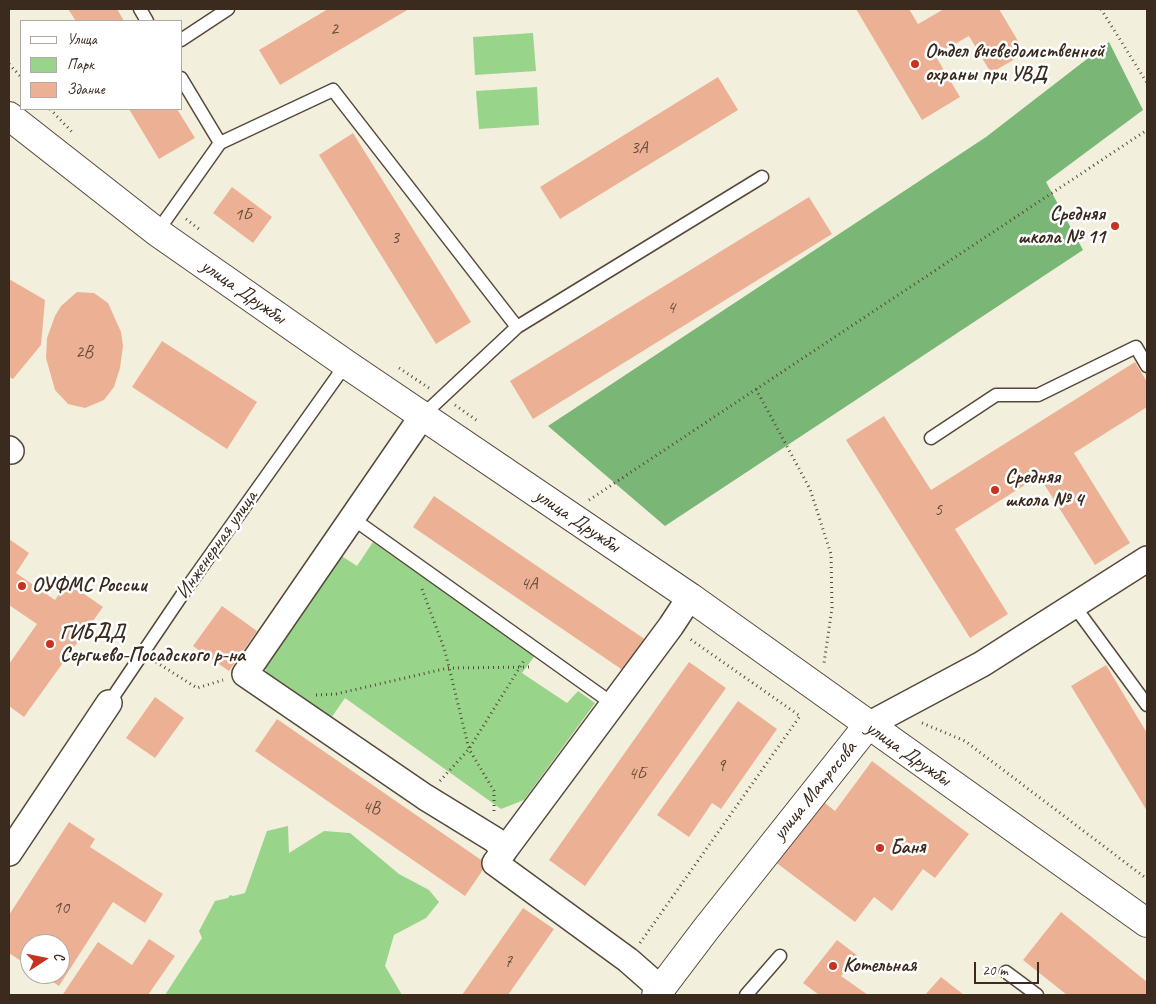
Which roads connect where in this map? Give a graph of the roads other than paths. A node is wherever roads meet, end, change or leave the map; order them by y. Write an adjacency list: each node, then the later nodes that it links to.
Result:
1 (140, 9): 3 (lane)
2 (228, 9): 4 (lane)
3 (146, 20)
4 (182, 39)
5 (182, 80): 7 (lane)
6 (9, 116): 9 (street, улица Дружбы)
7 (220, 143): 9 (lane); 10 (lane)
8 (762, 178): 10 (lane)
9 (157, 232): 11 (street, улица Дружбы)
10 (517, 327): 13 (lane)
11 (346, 364): 13 (street, улица Дружбы); 19 (lane, Инженерная улица)
12 (1147, 366): 14 (lane)
13 (423, 415): 15 (street); 17 (street, улица Дружбы)
14 (931, 438)
15 (352, 518): 20 (lane); 23 (street)
16 (1147, 559): 18 (street, улица Матросова)
17 (690, 597): 20 (street); 22 (street, улица Дружбы)
18 (1075, 607): 21 (lane); 22 (street, улица Матросова)
19 (109, 702): 24 (street, Инженерная улица)
20 (613, 704): 23 (street)
21 (1147, 705)
22 (868, 725): 25 (street, улица Дружбы); 28 (street, улица Матросова)
23 (500, 845): 28 (street)
24 (9, 853)
25 (1147, 924)
26 (780, 956): 29 (lane)
27 (1006, 972): 30 (lane)
28 (659, 992)
29 (746, 995)
30 (1037, 995)

